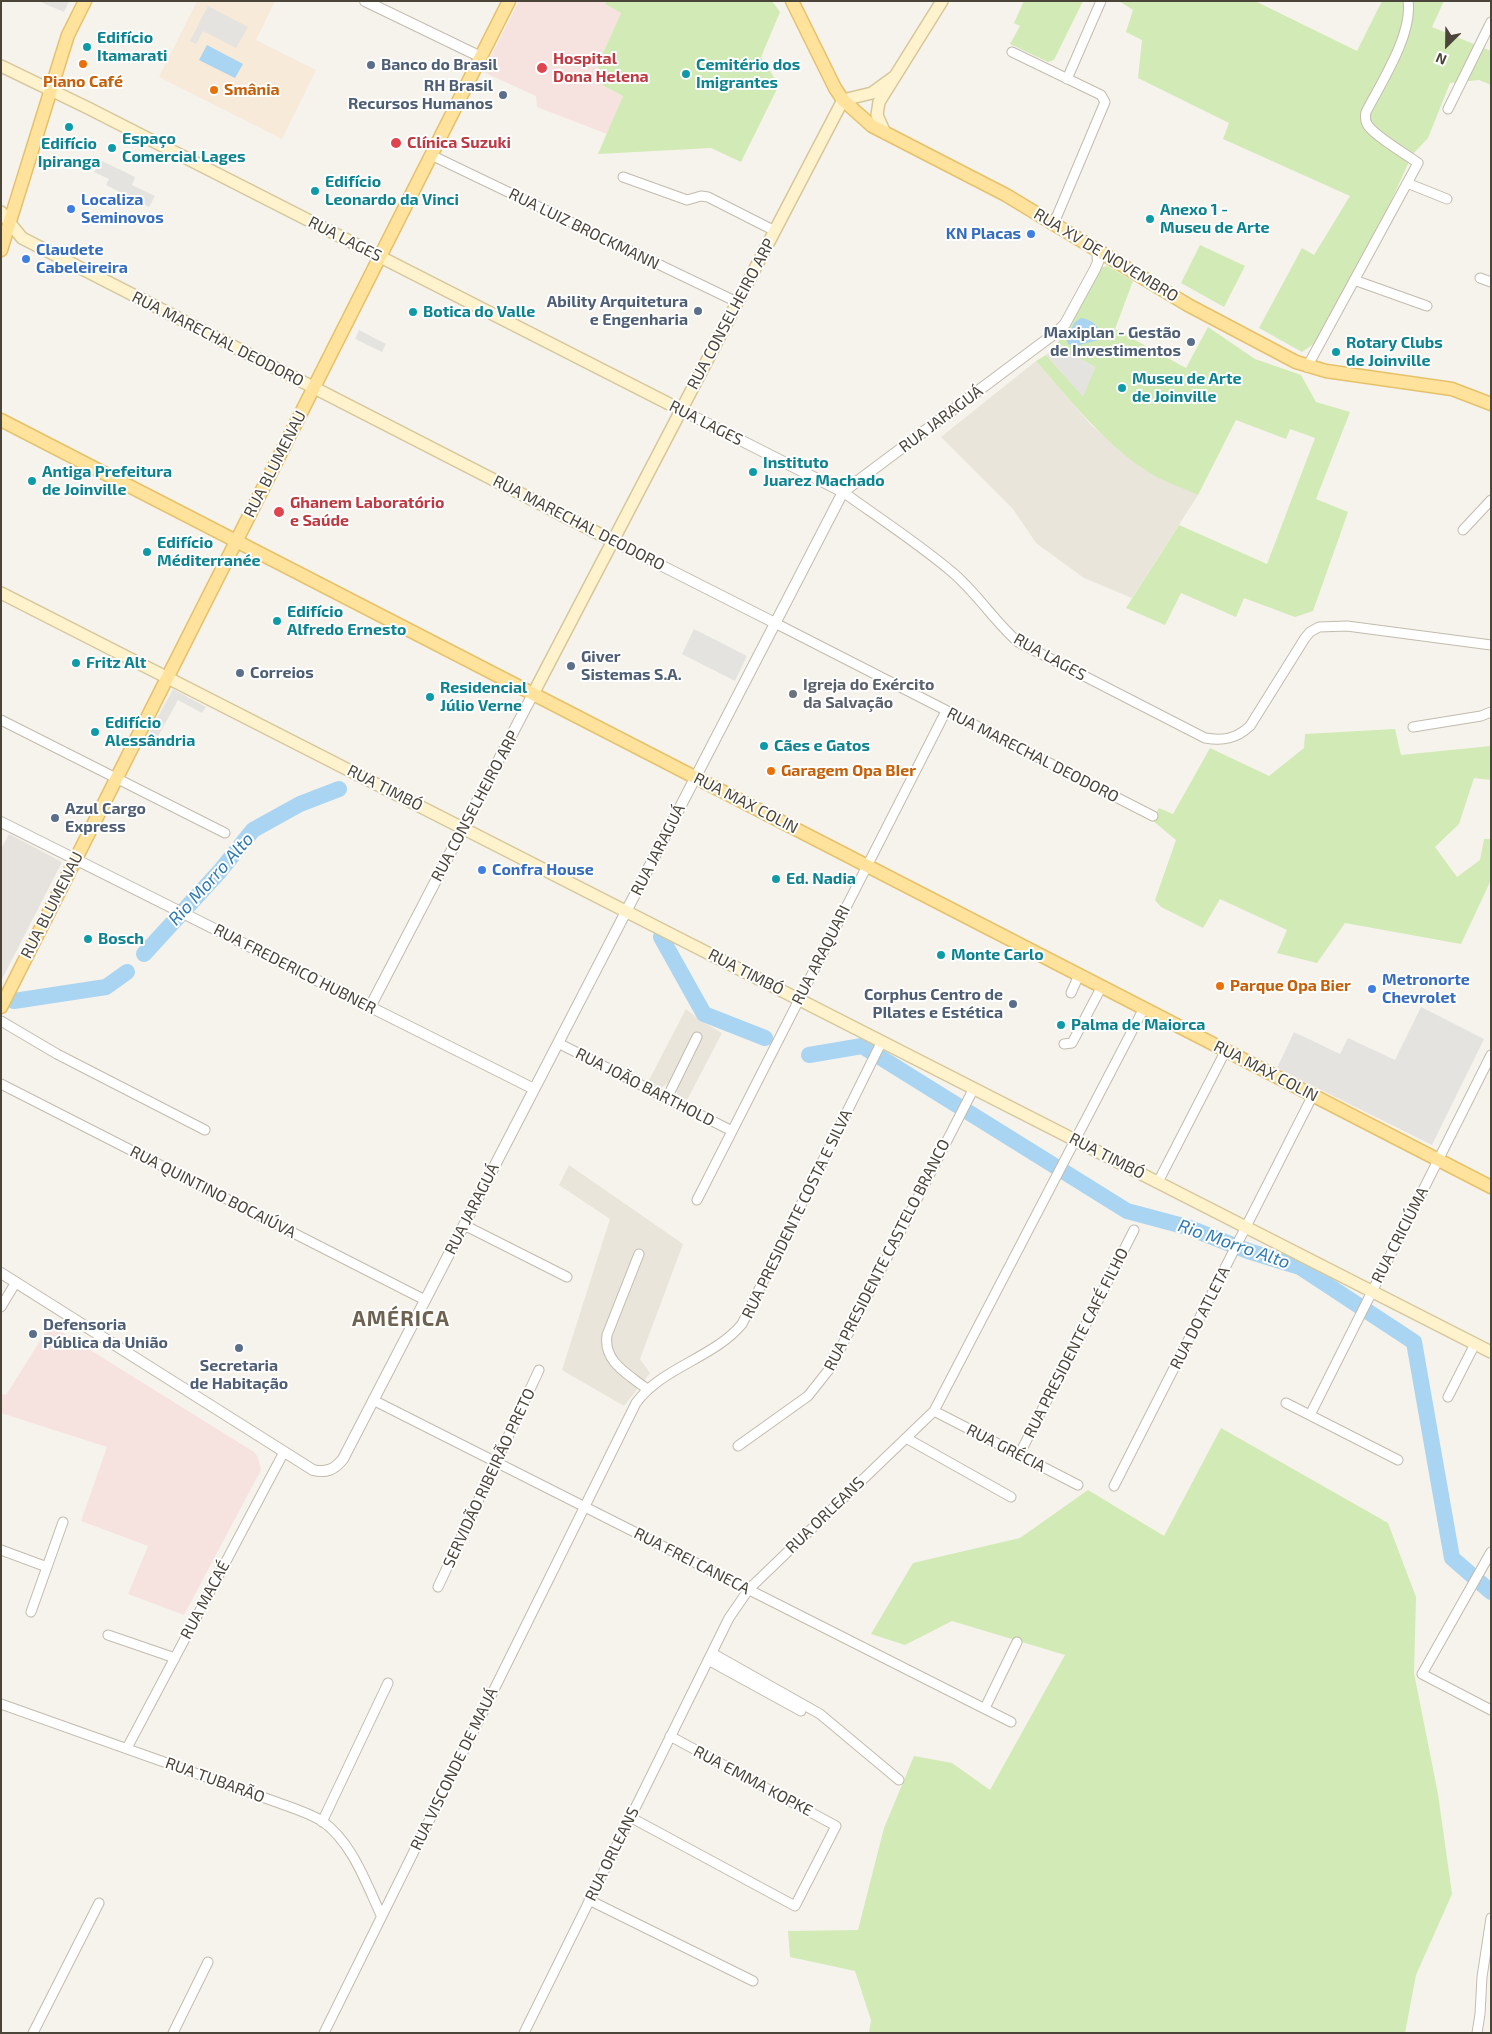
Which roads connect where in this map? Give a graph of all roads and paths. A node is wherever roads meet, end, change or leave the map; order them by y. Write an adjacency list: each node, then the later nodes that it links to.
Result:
1 (84, 1): 14 (main road)
2 (365, 1): 10 (street)
3 (509, 1): 10 (main road, RUA BLUMENAU)
4 (792, 1): 15 (main road, RUA XV DE NOVEMBRO)
5 (942, 1): 12 (main road)
6 (1101, 1): 13 (street)
7 (1408, 1): 20 (street)
8 (1491, 22): 16 (street)
9 (1012, 52): 13 (street)
10 (481, 57): 18 (main road, RUA BLUMENAU)
11 (1, 66): 14 (main road, RUA LAGES)
12 (894, 77): 15 (main road); 17 (main road)
13 (1067, 79): 23 (street)
14 (51, 90): 24 (main road); 28 (main road, RUA LAGES)
15 (843, 100): 17 (main road, RUA XV DE NOVEMBRO); 25 (main road, RUA CONSELHEIRO ARP)
16 (1448, 109)
17 (885, 133): 23 (main road, RUA XV DE NOVEMBRO)
18 (432, 155): 28 (main road, RUA BLUMENAU); 32 (street, RUA LUIZ BROCKMANN)
19 (623, 176): 25 (street)
20 (1407, 183): 21 (street); 30 (street)
21 (1446, 199)
22 (1, 212): 24 (main road, RUA MARECHAL DEODORO)
23 (1054, 223): 27 (main road, RUA XV DE NOVEMBRO)
24 (9, 224): 26 (main road); 35 (main road, RUA MARECHAL DEODORO)
25 (775, 231): 32 (main road, RUA CONSELHEIRO ARP)
26 (1, 250)
27 (1097, 250): 34 (main road, RUA XV DE NOVEMBRO); 39 (street, RUA JARAGUÁ)
28 (380, 256): 35 (main road, RUA BLUMENAU); 37 (main road, RUA LAGES)
29 (1480, 278): 31 (street)
30 (1354, 280): 33 (street); 34 (street)
31 (1491, 282)
32 (738, 302): 37 (main road, RUA CONSELHEIRO ARP)
33 (1427, 306)
34 (1307, 367): 36 (main road, RUA XV DE NOVEMBRO)
35 (314, 388): 42 (main road, RUA BLUMENAU); 43 (main road, RUA MARECHAL DEODORO)
36 (1489, 399)
37 (681, 410): 39 (street, RUA LAGES); 43 (main road, RUA CONSELHEIRO ARP)
38 (1, 420): 42 (main road, RUA MAX COLIN)
39 (843, 492): 45 (street, RUA JARAGUÁ); 46 (street, RUA LAGES)
40 (1491, 500): 41 (street)
41 (1463, 530)
42 (236, 541): 47 (main road, RUA BLUMENAU); 48 (main road, RUA MAX COLIN)
43 (613, 541): 45 (street, RUA MARECHAL DEODORO); 48 (main road, RUA CONSELHEIRO ARP)
44 (1, 593): 47 (main road, RUA TIMBÓ)
45 (775, 623): 49 (street, RUA MARECHAL DEODORO); 53 (street, RUA JARAGUÁ)
46 (1491, 645)
47 (168, 677): 54 (main road, RUA BLUMENAU); 57 (main road, RUA TIMBÓ)
48 (533, 694): 53 (main road, RUA MAX COLIN); 57 (street, RUA CONSELHEIRO ARP)
49 (946, 711): 55 (street, RUA MARECHAL DEODORO); 60 (street, RUA ARAQUARI)
50 (1491, 712): 52 (street)
51 (1, 720): 54 (street)
52 (1413, 727)
53 (695, 777): 60 (main road, RUA MAX COLIN); 61 (street, RUA JARAGUÁ)
54 (116, 778): 58 (street); 59 (main road, RUA BLUMENAU)
55 (1152, 816)
56 (1, 822): 59 (street, RUA FREDERICO HUBNER)
57 (463, 828): 61 (main road, RUA TIMBÓ); 67 (street, RUA CONSELHEIRO ARP)
58 (225, 833)
59 (76, 859): 66 (main road, RUA BLUMENAU); 67 (street, RUA FREDERICO HUBNER)
60 (867, 866): 62 (main road, RUA MAX COLIN); 65 (street, RUA ARAQUARI)
61 (626, 911): 65 (main road, RUA TIMBÓ); 71 (street, RUA JARAGUÁ)
62 (1079, 975): 63 (main road, RUA MAX COLIN); 64 (street)
63 (1102, 986): 68 (main road, RUA MAX COLIN); 72 (street)
64 (1071, 993)
65 (799, 999): 73 (main road, RUA TIMBÓ); 82 (street, RUA ARAQUARI)
66 (1, 1007)
67 (370, 1007): 78 (street, RUA FREDERICO HUBNER)
68 (1144, 1008): 74 (main road, RUA MAX COLIN); 83 (street, RUA ORLEANS)
69 (1, 1021): 81 (street)
70 (697, 1037): 80 (street)
71 (558, 1043): 78 (street, RUA JARAGUÁ); 80 (street, RUA JOÃO BARTHOLD)
72 (1064, 1044)
73 (880, 1045): 77 (main road, RUA TIMBÓ); 101 (street, RUA PRESIDENTE COSTA E SILVA)
74 (1226, 1050): 79 (main road, RUA MAX COLIN); 85 (street)
75 (1491, 1055): 84 (street, RUA CRICIÚMA)
76 (1, 1084): 96 (street, RUA QUINTINO BOCAIÚVA)
77 (974, 1088): 83 (main road, RUA TIMBÓ); 108 (street, RUA PRESIDENTE CASTELO BRANCO)
78 (534, 1089): 88 (street, RUA JARAGUÁ)
79 (1313, 1095): 84 (main road, RUA MAX COLIN); 90 (street, RUA DO ATLETA)
80 (667, 1098): 82 (street, RUA JOÃO BARTHOLD)
81 (205, 1130)
82 (732, 1131): 87 (street, RUA ARAQUARI)
83 (1075, 1140): 85 (main road, RUA TIMBÓ); 105 (street, RUA ORLEANS)
84 (1438, 1160): 86 (main road, RUA MAX COLIN); 95 (street, RUA CRICIÚMA)
85 (1158, 1182): 90 (main road, RUA TIMBÓ)
86 (1491, 1187)
87 (697, 1200)
88 (464, 1225): 93 (street); 96 (street, RUA JARAGUÁ)
89 (1134, 1230): 110 (street, RUA PRESIDENTE CAFÉ FILHO)
90 (1244, 1231): 95 (main road, RUA TIMBÓ); 114 (street, RUA DO ATLETA)
91 (639, 1254): 101 (street)
92 (1, 1273): 94 (street)
93 (567, 1277)
94 (16, 1282): 97 (street); 109 (street)
95 (1370, 1296): 98 (main road, RUA TIMBÓ); 106 (street, RUA CRICIÚMA)
96 (425, 1300): 103 (street, RUA JARAGUÁ)
97 (1, 1307)
98 (1475, 1344): 99 (main road, RUA TIMBÓ); 102 (street)
99 (1491, 1352)
100 (539, 1370): 112 (street, SERVIDÃO RIBEIRÃO PRETO)
101 (647, 1389): 116 (street, RUA PRESIDENTE COSTA E SILVA)
102 (1448, 1397)
103 (373, 1400): 109 (street, RUA JARAGUÁ); 112 (street, RUA FREI CANECA)
104 (1286, 1403): 106 (street)
105 (934, 1411): 107 (street, RUA ORLEANS); 110 (street, RUA GRÉCIA)
106 (1310, 1415): 111 (street)
107 (906, 1438): 115 (street); 122 (street, RUA ORLEANS)
108 (738, 1446)
109 (284, 1452): 127 (street, RUA MACAÉ)
110 (1019, 1455): 113 (street, RUA GRÉCIA)
111 (1398, 1460)
112 (496, 1462): 116 (street, RUA FREI CANECA); 121 (street, SERVIDÃO RIBEIRÃO PRETO)
113 (1078, 1486)
114 (1114, 1486)
115 (1011, 1497)
116 (584, 1506): 122 (street, RUA FREI CANECA); 141 (street, RUA VISCONDE DE MAUÁ)
117 (64, 1522): 120 (street)
118 (1, 1550): 120 (street)
119 (1491, 1552): 131 (street)
120 (47, 1566): 123 (street)
121 (438, 1587)
122 (748, 1589): 126 (street, RUA ORLEANS); 130 (street, RUA FREI CANECA)
123 (31, 1612)
124 (108, 1635): 127 (street)
125 (1017, 1642): 130 (street)
126 (710, 1656): 132 (street); 134 (street, RUA ORLEANS); 136 (street)
127 (175, 1658): 135 (street, RUA MACAÉ)
128 (388, 1683): 138 (street)
129 (1, 1704): 135 (street, RUA TUBARÃO)
130 (985, 1708): 133 (street, RUA FREI CANECA)
131 (1491, 1710)
132 (800, 1711)
133 (1011, 1722)
134 (670, 1736): 137 (street, RUA ORLEANS); 137 (street, RUA EMMA KOPKE)
135 (127, 1748): 138 (street, RUA TUBARÃO)
136 (899, 1780)
137 (630, 1817): 139 (street, RUA ORLEANS)
138 (322, 1822): 141 (street, RUA TUBARÃO)
139 (589, 1900): 144 (street); 148 (street, RUA ORLEANS)
140 (99, 1903): 145 (street)
141 (382, 1915): 147 (street, RUA VISCONDE DE MAUÁ)
142 (1491, 1918): 149 (street)
143 (208, 1962): 146 (street)
144 (753, 1981)
145 (32, 2033)
146 (173, 2033)
147 (324, 2033)
148 (524, 2033)
149 (1477, 2033)

